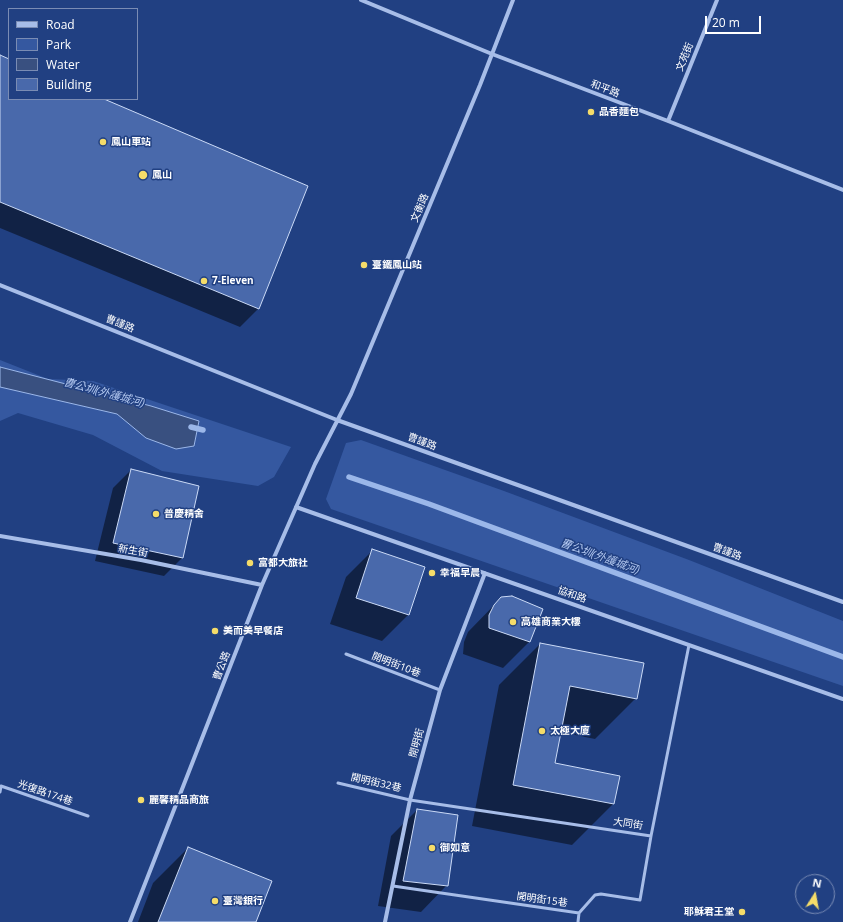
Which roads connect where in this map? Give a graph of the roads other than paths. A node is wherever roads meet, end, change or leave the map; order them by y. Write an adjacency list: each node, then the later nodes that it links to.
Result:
1 (361, 0): 4 (street, 和平路)
2 (513, 0): 4 (street, 文衡路)
3 (717, 0): 5 (street, 文苑街)
4 (492, 54): 5 (street, 和平路); 8 (street, 文衡路)
5 (668, 121): 6 (street, 和平路)
6 (843, 190)
7 (0, 285): 8 (street, 曹謹路)
8 (337, 420): 9 (street, 曹公路); 13 (street, 曹謹路)
9 (296, 507): 11 (street, 協和路); 12 (street, 曹公路)
10 (0, 536): 12 (street, 新生街)
11 (486, 573): 14 (street, 協和路); 16 (street, 開明街)
12 (262, 585): 25 (street, 曹公路)
13 (843, 602)
14 (689, 645): 17 (street, 協和路); 22 (lane, 大同街)
15 (346, 654): 16 (lane, 開明街10巷)
16 (440, 690): 20 (street, 開明街)
17 (843, 699)
18 (338, 783): 20 (lane, 開明街32巷)
19 (0, 792): 21 (lane, 光復路174巷)
20 (410, 800): 22 (lane, 大同街); 23 (street, 開明街)
21 (88, 816)
22 (651, 836): 24 (lane, 開明街15巷)
23 (393, 886): 24 (lane, 開明街15巷); 26 (street, 開明街)
24 (579, 913): 27 (lane)
25 (130, 922)
26 (385, 922)
27 (578, 922)

